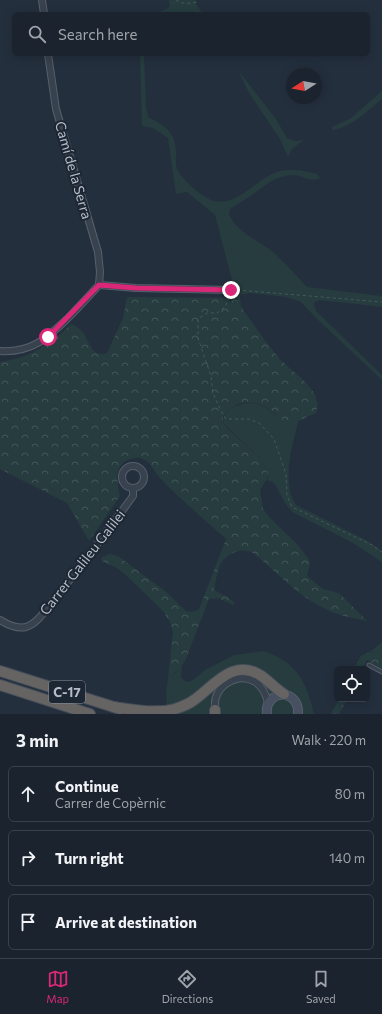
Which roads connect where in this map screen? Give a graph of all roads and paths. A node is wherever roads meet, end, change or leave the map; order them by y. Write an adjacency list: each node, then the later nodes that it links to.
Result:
1 (42, 0): 4 (street)
2 (176, 0): 3 (path)
3 (198, 2)
4 (44, 12)
5 (48, 56): 6 (street, Camí de la Serra)
6 (99, 285): 7 (street); 9 (street)
7 (231, 290): 8 (path); 11 (path)
8 (382, 302)
9 (0, 352)
10 (133, 488): 12 (street, Carrer Galileu Galilei)
11 (382, 552)
12 (0, 620)
13 (369, 665): 16 (lane)
14 (0, 667): 17 (highway)
15 (0, 671): 17 (highway, C-17)
16 (382, 672)
17 (19, 677): 21 (highway, C-17)
18 (0, 684): 23 (highway, C-17)
19 (284, 694): 20 (main road); 21 (highway); 26 (main road)
20 (268, 703): 22 (street); 25 (main road)
21 (114, 707): 24 (highway, C-17)
22 (216, 713)
23 (90, 714)
24 (133, 714)
25 (267, 714)
26 (298, 714)

